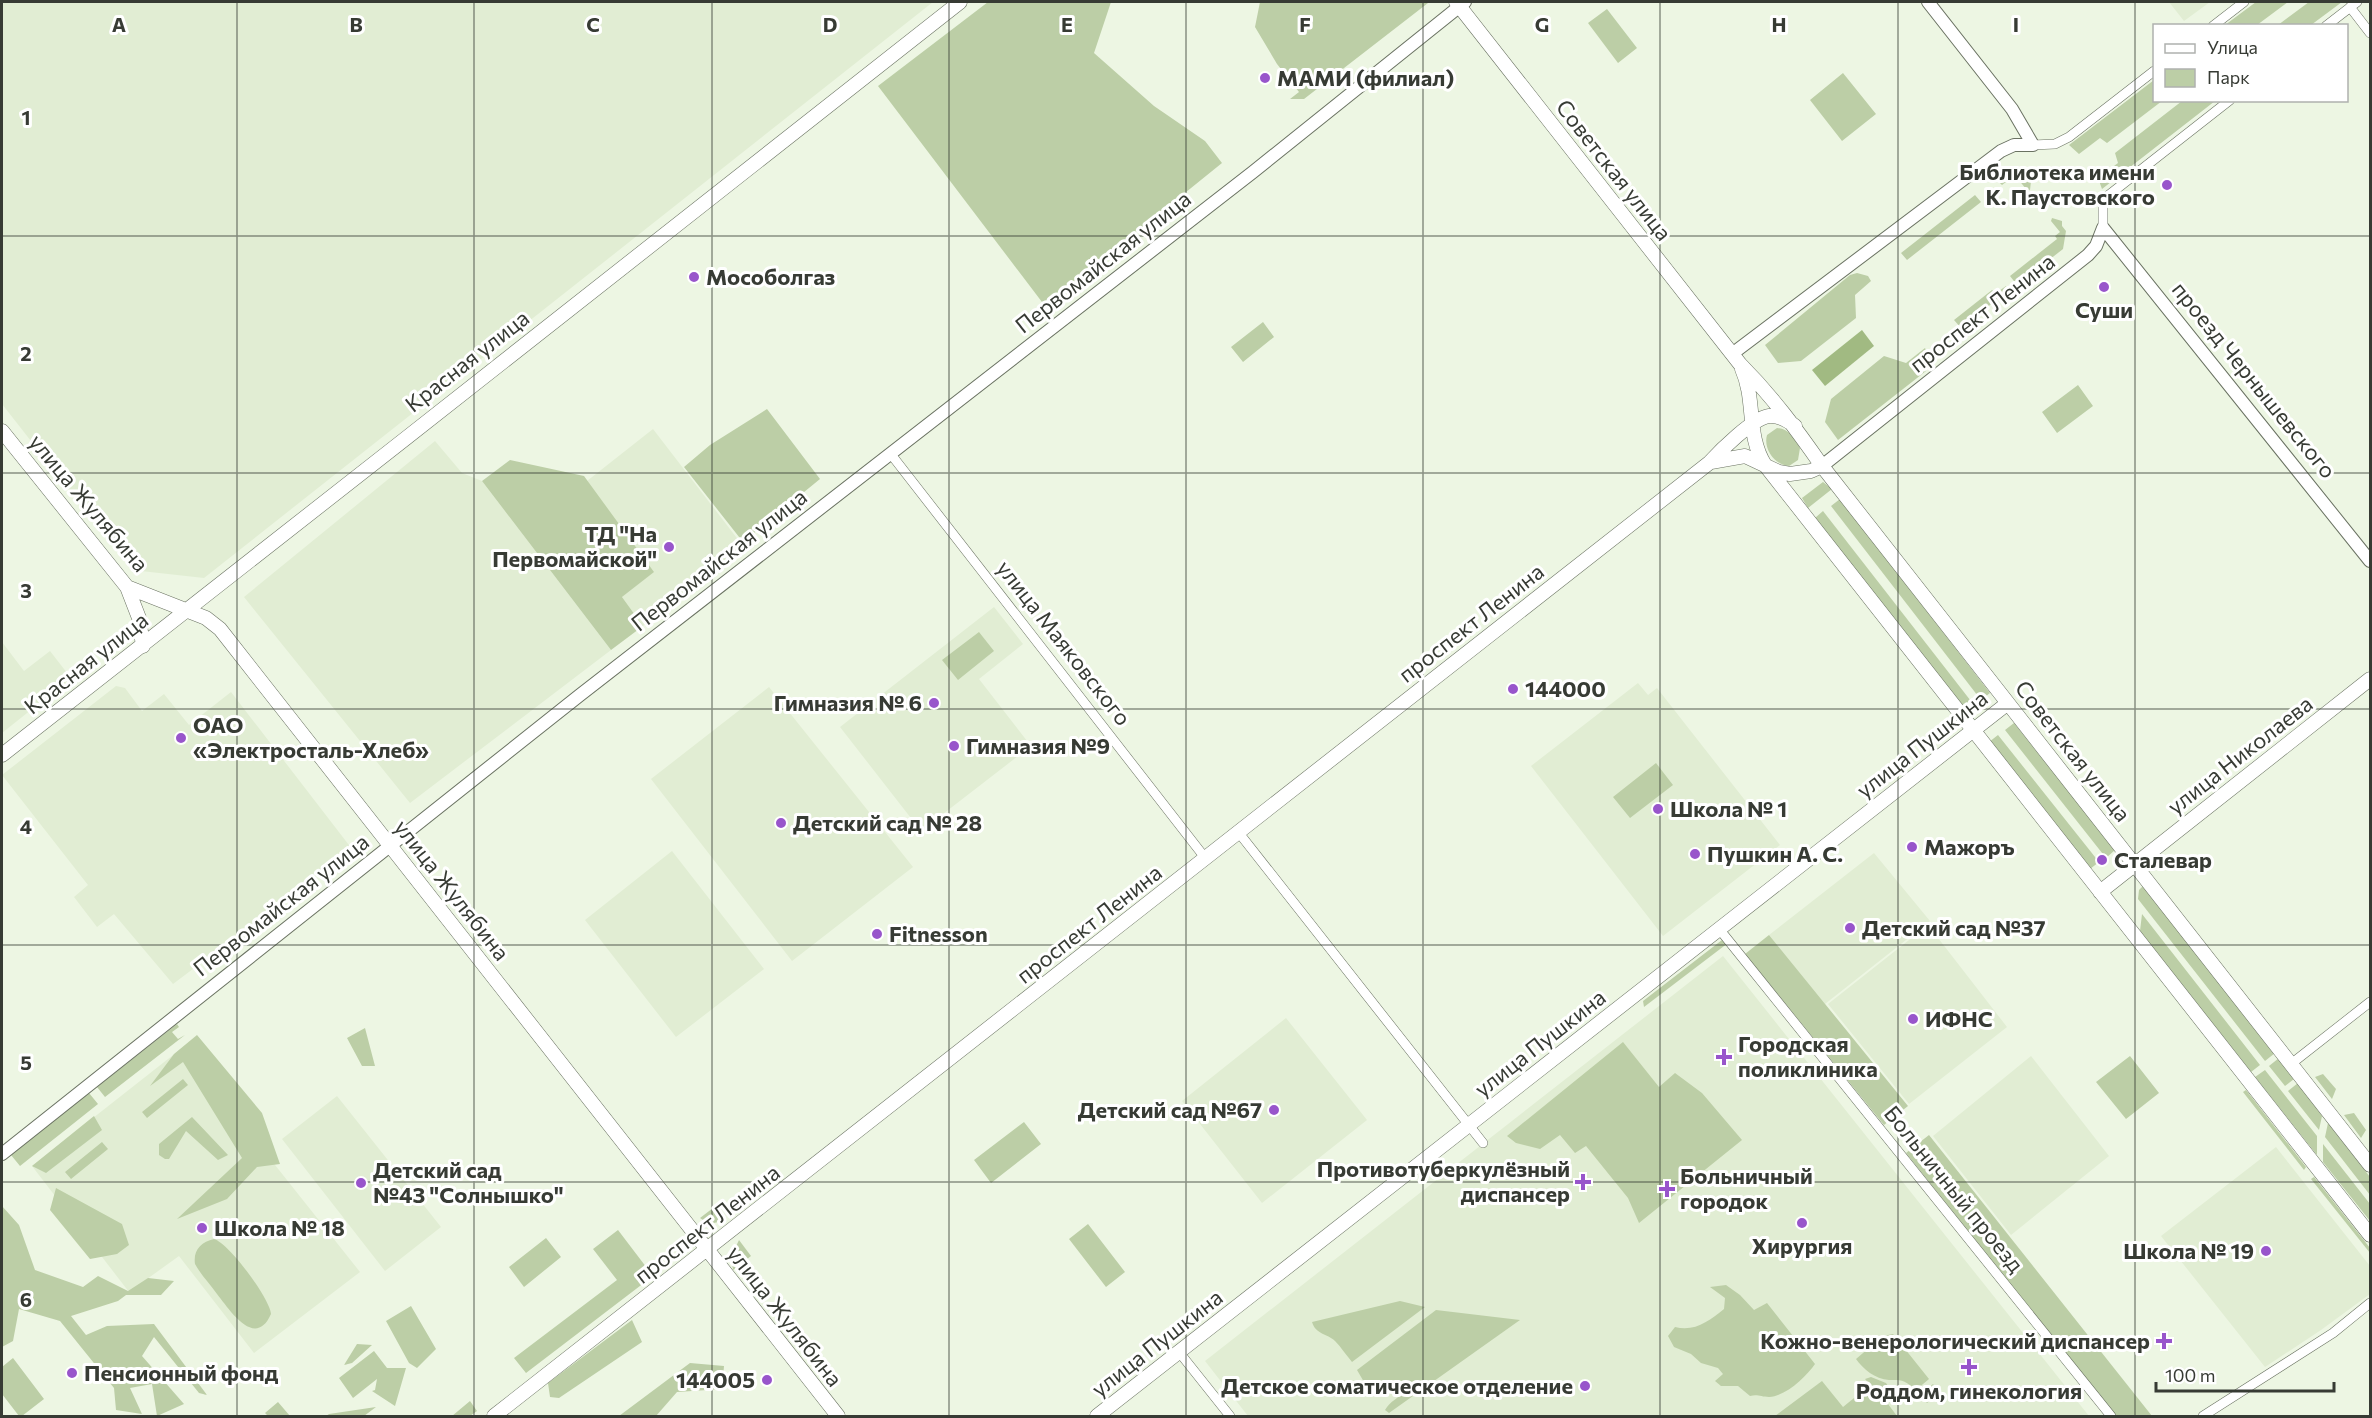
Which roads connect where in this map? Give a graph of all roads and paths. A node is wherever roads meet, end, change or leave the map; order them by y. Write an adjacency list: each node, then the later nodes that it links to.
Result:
1 (960, 2): 25 (main road, Красная улица)
2 (1928, 2): 11 (street)
3 (2244, 2): 6 (street)
4 (1460, 3): 13 (main road, Советская улица); 18 (street, Первомайская улица)
5 (2354, 4): 7 (street); 8 (street)
6 (2216, 24)
7 (2329, 24)
8 (2370, 33)
9 (2153, 72): 11 (street)
10 (2227, 102): 12 (street, проспект Ленина)
11 (2033, 145): 13 (street)
12 (2103, 228): 21 (street, проспект Ленина); 23 (street, проезд Чернышевского)
13 (1736, 359): 14 (main road, Советская улица); 15 (main road, Советская улица)
14 (1753, 425): 15 (main road, проспект Ленина); 19 (main road, проспект Ленина); 20 (main road)
15 (1795, 426): 17 (main road, Советская улица)
16 (2, 431): 24 (main road, улица Жулябина)
17 (1810, 448): 21 (main road, Советская улица); 22 (main road)
18 (891, 453): 32 (street, Первомайская улица); 33 (street, улица Маяковского)
19 (1709, 463): 20 (main road, проспект Ленина); 31 (main road, проспект Ленина)
20 (1765, 465): 22 (main road, проспект Ленина); 29 (main road)
21 (1822, 466): 22 (main road, проспект Ленина); 28 (main road, Советская улица)
22 (1790, 474)
23 (2370, 561)
24 (127, 587): 25 (main road, улица Жулябина); 26 (main road)
25 (188, 610): 26 (main road, Красная улица); 32 (main road, улица Жулябина)
26 (143, 646): 30 (main road, Красная улица)
27 (2370, 679): 34 (main road, улица Николаева)
28 (2008, 703): 29 (main road, улица Пушкина); 34 (main road, Советская улица)
29 (1973, 731): 35 (main road); 36 (main road, улица Пушкина)
30 (2, 755)
31 (1239, 833): 33 (main road, проспект Ленина); 39 (street)
32 (390, 845): 41 (street, Первомайская улица); 44 (main road, улица Жулябина)
33 (1206, 859): 44 (main road, проспект Ленина)
34 (2136, 864): 35 (main road, улица Николаева); 38 (main road, Советская улица)
35 (2100, 892): 43 (main road)
36 (1720, 930): 39 (main road, улица Пушкина); 51 (street, Больничный проезд)
37 (2370, 1002): 38 (street)
38 (2291, 1064): 42 (main road, Советская улица)
39 (1468, 1125): 40 (street); 46 (main road, улица Пушкина)
40 (1483, 1143)
41 (2, 1154)
42 (2370, 1165)
43 (2370, 1235)
44 (707, 1250): 47 (main road, проспект Ленина); 48 (main road, улица Жулябина)
45 (2370, 1303): 52 (street)
46 (1179, 1352): 49 (main road, улица Пушкина); 50 (street)
47 (494, 1416)
48 (838, 1416)
49 (1097, 1416)
50 (1230, 1416)
51 (2111, 1416)
52 (2203, 1416)

